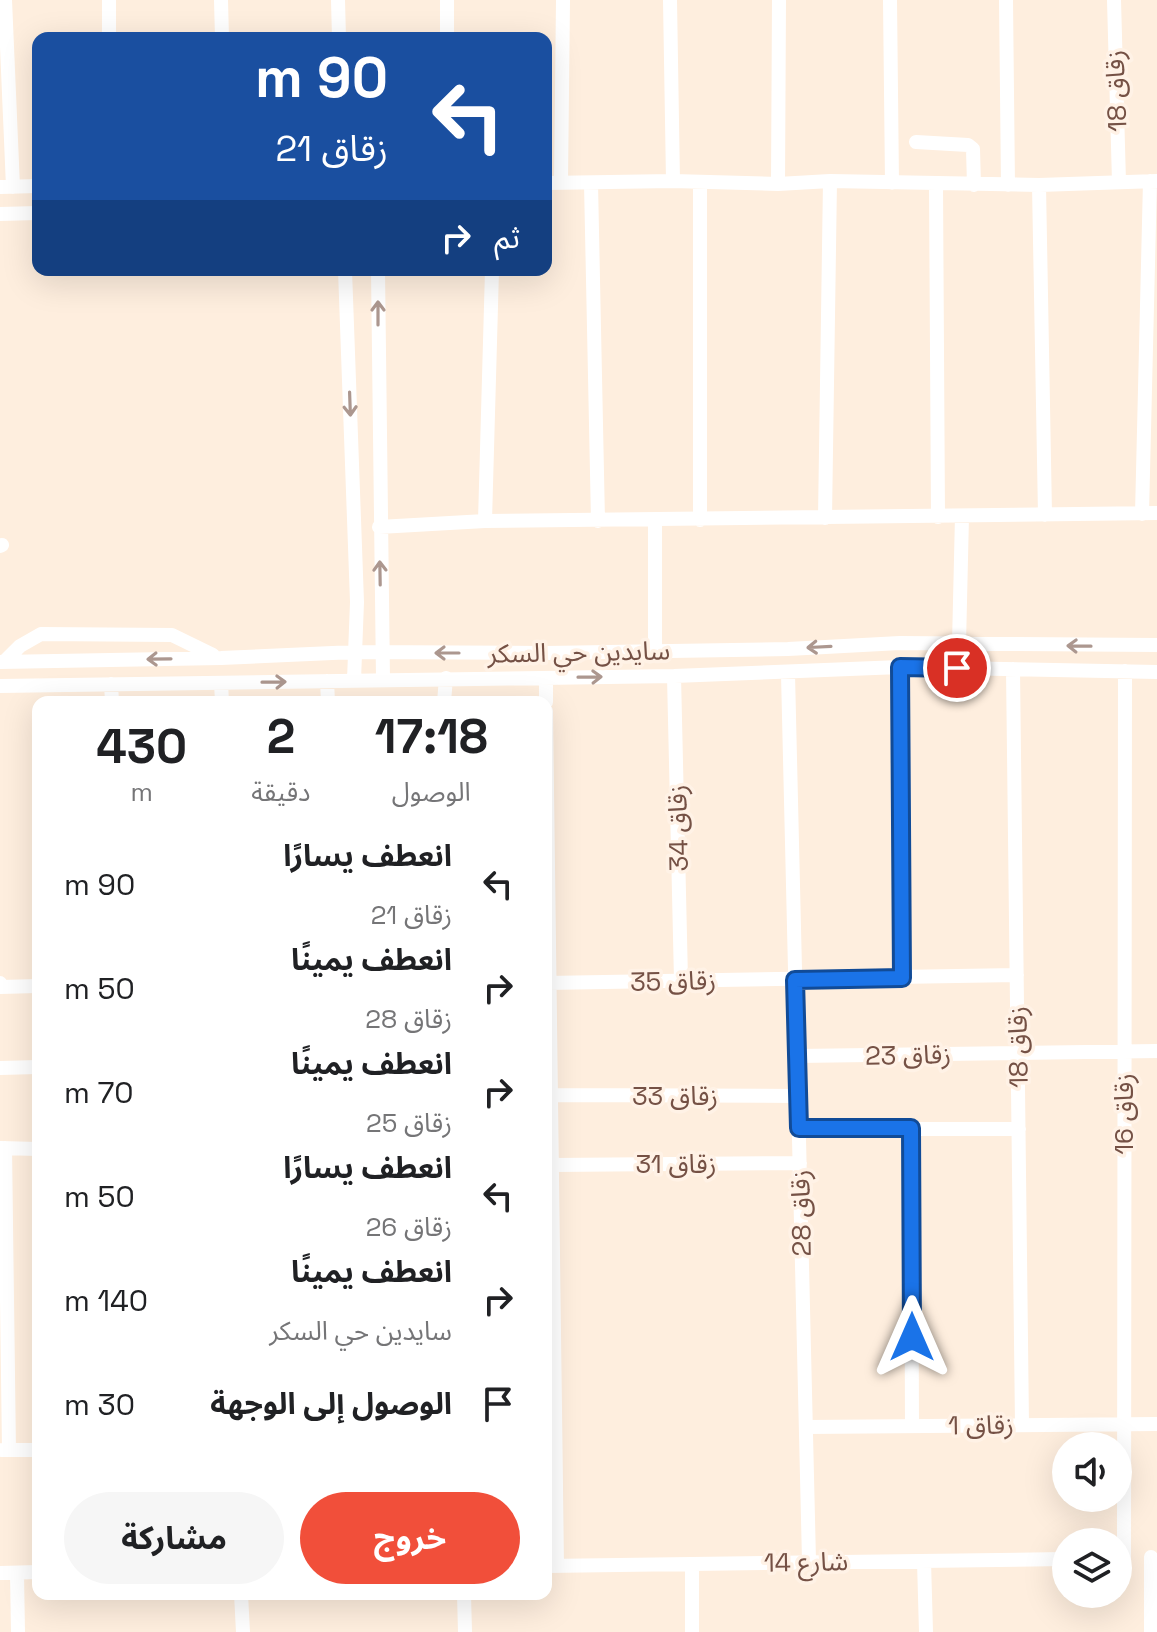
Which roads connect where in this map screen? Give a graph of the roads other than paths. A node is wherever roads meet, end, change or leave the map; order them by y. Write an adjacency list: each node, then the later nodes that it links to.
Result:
1 (5, 0): 31 (street)
2 (109, 0): 12 (street)
3 (221, 0): 13 (street)
4 (338, 0): 14 (street)
5 (447, 0): 15 (street)
6 (563, 0): 21 (street)
7 (670, 0): 17 (street)
8 (779, 0): 25 (street)
9 (890, 0): 24 (street)
10 (1006, 0): 28 (street)
11 (1114, 0): 20 (street, زقاق 18)
12 (109, 32)
13 (222, 32)
14 (339, 32)
15 (447, 32)
16 (916, 142): 27 (street)
17 (673, 181): 22 (street); 23 (street)
18 (830, 181): 24 (street); 25 (street); 41 (street)
19 (1154, 181): 20 (street); 37 (street)
20 (1119, 182): 29 (street)
21 (554, 183): 22 (street)
22 (591, 183): 44 (street)
23 (700, 183): 25 (street); 42 (street)
24 (892, 183): 26 (street)
25 (778, 184)
26 (936, 185): 27 (street); 40 (street)
27 (974, 185): 28 (street)
28 (1008, 185): 29 (street)
29 (1039, 185): 38 (street)
30 (32, 186): 31 (street)
31 (7, 187)
32 (32, 213): 33 (street)
33 (0, 214)
34 (345, 276): 50 (street, one-way to 50)
35 (378, 276): 46 (street, one-way to 35)
36 (492, 276): 43 (street)
37 (1150, 514): 38 (street)
38 (1045, 515): 39 (street)
39 (962, 516): 40 (street); 47 (street)
40 (938, 517): 41 (street)
41 (825, 518): 42 (street)
42 (700, 520): 45 (street)
43 (485, 521): 44 (street); 46 (street)
44 (598, 521): 45 (street)
45 (655, 521): 49 (street)
46 (379, 527): 51 (street, one-way to 46)
47 (959, 644): 48 (street, سايدين حي السكر, one-way to 47); 49 (street, سايدين حي السكر, one-way to 49)
48 (1157, 645)
49 (655, 651): 51 (street, سايدين حي السكر, one-way to 51)
50 (355, 652): 51 (street, سايدين حي السكر); 52 (street, سايدين حي السكر); 63 (street)
51 (381, 652): 62 (street)
52 (221, 658): 53 (street, سايدين حي السكر, one-way to 53); 53 (street)
53 (2, 662)
54 (900, 667): 55 (street, سايدين حي السكر); 58 (street, سايدين حي السكر); 74 (street)
55 (1013, 669): 56 (street, سايدين حي السكر); 73 (street, زقاق 18)
56 (1125, 671): 57 (street, سايدين حي السكر); 81 (street, زقاق 16)
57 (1157, 672)
58 (788, 674): 59 (street, سايدين حي السكر); 76 (street, زقاق 28)
59 (674, 676): 61 (street, سايدين حي السكر, one-way to 59); 75 (street, زقاق 34)
60 (446, 678): 61 (street, سايدين حي السكر); 62 (street, سايدين حي السكر); 71 (street)
61 (546, 678): 72 (street)
62 (383, 679): 63 (street, سايدين حي السكر)
63 (354, 680): 64 (street, سايدين حي السكر)
64 (327, 681): 65 (street, سايدين حي السكر, one-way to 64); 70 (street)
65 (221, 683): 66 (street, سايدين حي السكر); 69 (street)
66 (111, 684): 67 (street, سايدين حي السكر); 68 (street)
67 (0, 686)
68 (112, 696)
69 (222, 696)
70 (328, 696)
71 (444, 696)
72 (546, 696)
73 (1017, 975): 74 (street, زقاق 35); 82 (street, زقاق 18)
74 (902, 978): 76 (street, زقاق 35)
75 (681, 980): 76 (street, زقاق 35); 78 (street, زقاق 35)
76 (795, 980): 83 (street, زقاق 28)
77 (0, 983): 79 (street)
78 (552, 983)
79 (32, 986)
80 (1157, 1051): 81 (street, زقاق 23)
81 (1125, 1052): 82 (street, زقاق 23); 95 (street, زقاق 16)
82 (1018, 1054): 83 (street, زقاق 23); 90 (street, زقاق 18)
83 (797, 1056): 87 (street, زقاق 28)
84 (32, 1067): 85 (street)
85 (0, 1068)
86 (552, 1095): 87 (street, زقاق 33)
87 (798, 1096): 88 (street, زقاق 28)
88 (799, 1128): 89 (street); 93 (street, زقاق 28)
89 (911, 1128): 90 (street); 98 (street)
90 (1019, 1129): 97 (street, زقاق 18)
91 (3, 1148): 92 (street); 100 (street)
92 (32, 1149)
93 (800, 1163): 94 (street, زقاق 31); 99 (street, زقاق 28)
94 (552, 1165)
95 (1124, 1424): 96 (street, زقاق 1); 97 (street, زقاق 1); 102 (street, زقاق 16)
96 (1157, 1424)
97 (1022, 1425): 98 (street, زقاق 1)
98 (912, 1426): 99 (street, زقاق 1)
99 (806, 1427): 106 (street, زقاق 28)
100 (4, 1450): 101 (street)
101 (32, 1450)
102 (1122, 1528)
103 (1154, 1557): 104 (street); 120 (street)
104 (1132, 1558)
105 (1052, 1559): 107 (street, شارع 14)
106 (809, 1561): 107 (street, شارع 14); 108 (street, شارع 14)
107 (924, 1561): 119 (street)
108 (692, 1564): 109 (street, شارع 14); 118 (street)
109 (552, 1566)
110 (32, 1572): 112 (street)
111 (0, 1573): 112 (street)
112 (17, 1573): 115 (street)
113 (241, 1600): 116 (street)
114 (464, 1600): 117 (street)
115 (18, 1632)
116 (243, 1632)
117 (465, 1632)
118 (692, 1632)
119 (926, 1632)
120 (1151, 1632)

